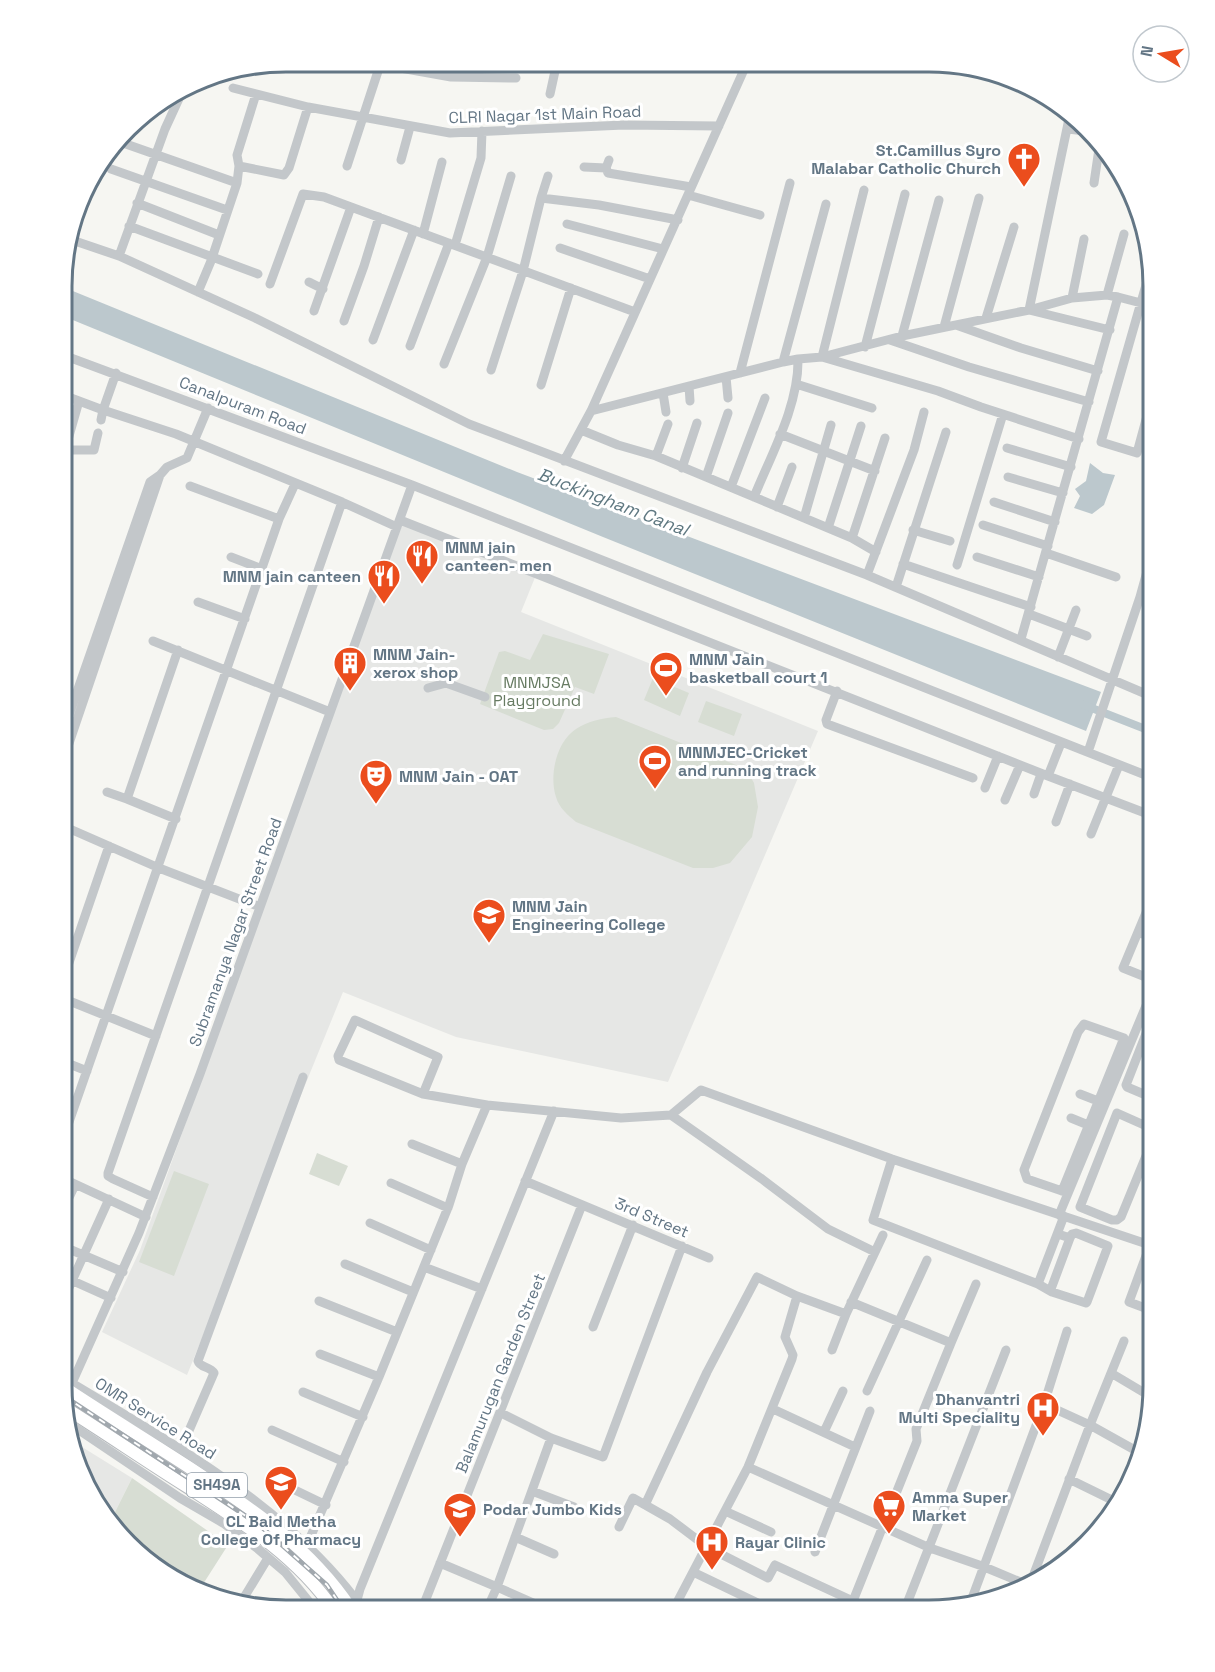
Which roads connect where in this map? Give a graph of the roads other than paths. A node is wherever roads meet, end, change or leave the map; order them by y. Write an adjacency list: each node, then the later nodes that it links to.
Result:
1 (377, 72): 11 (street)
2 (434, 72): 5 (street)
3 (555, 72): 8 (street)
4 (743, 72): 13 (street)
5 (516, 78)
6 (233, 88): 7 (street, CLRI Nagar 1st Main Road)
7 (256, 94): 10 (street, CLRI Nagar 1st Main Road); 23 (street)
8 (550, 94)
9 (178, 102): 19 (street)
10 (308, 107): 11 (street, CLRI Nagar 1st Main Road); 23 (street)
11 (362, 117): 14 (street, CLRI Nagar 1st Main Road); 24 (street)
12 (1069, 124): 15 (street)
13 (718, 126): 17 (street, CLRI Nagar 1st Main Road); 34 (street)
14 (410, 127): 17 (street, CLRI Nagar 1st Main Road); 21 (street)
15 (1068, 129): 16 (street); 74 (street)
16 (1075, 130)
17 (482, 132): 55 (street)
18 (126, 144): 19 (street)
19 (156, 154): 29 (street); 30 (street)
20 (1098, 155): 32 (street)
21 (401, 160)
22 (442, 162): 51 (street)
23 (238, 166): 30 (street)
24 (346, 166)
25 (584, 167): 34 (street)
26 (111, 169): 29 (street)
27 (511, 176): 59 (street)
28 (548, 176): 36 (street)
29 (146, 181): 39 (street); 42 (street)
30 (237, 183): 42 (street)
31 (790, 183): 94 (street)
32 (1094, 183)
33 (864, 190): 87 (street)
34 (689, 191): 43 (street); 45 (street)
35 (905, 194): 86 (street)
36 (541, 198): 45 (street); 61 (street)
37 (979, 198): 80 (street)
38 (939, 200): 82 (street)
39 (137, 203): 47 (street); 50 (street)
40 (826, 204): 90 (street)
41 (351, 207): 44 (street); 65 (street); 67 (street)
42 (227, 210): 50 (street)
43 (760, 215)
44 (379, 217): 49 (street); 78 (street)
45 (678, 220): 57 (street)
46 (567, 224): 57 (street)
47 (129, 226): 58 (street); 60 (street)
48 (1014, 227): 77 (street)
49 (414, 230): 51 (street); 83 (street)
50 (219, 234): 60 (street)
51 (423, 234): 55 (street)
52 (1124, 234): 69 (street)
53 (1084, 239): 72 (street)
54 (77, 242): 58 (street)
55 (452, 244): 59 (street); 85 (street)
56 (560, 248): 63 (street)
57 (663, 249): 63 (street)
58 (119, 256): 68 (street)
59 (487, 256): 61 (street); 91 (street)
60 (212, 258): 62 (street); 68 (street)
61 (523, 271): 66 (street); 92 (street)
62 (258, 274)
63 (650, 279): 76 (street)
64 (309, 282): 67 (street)
65 (270, 284)
66 (571, 288): 76 (street); 98 (street)
67 (323, 289): 75 (street)
68 (198, 292): 132 (street)
69 (1107, 295): 71 (street); 72 (street)
70 (1143, 296): 73 (street)
71 (1118, 297): 73 (street); 81 (street)
72 (1072, 298): 74 (street)
73 (1141, 303): 122 (street)
74 (1029, 310): 77 (street); 81 (street)
75 (314, 311)
76 (635, 312): 109 (street)
77 (986, 318): 79 (street)
78 (344, 321)
79 (956, 325): 80 (street); 93 (street)
80 (944, 327): 82 (street)
81 (1110, 330): 93 (street)
82 (902, 336): 84 (street)
83 (373, 340)
84 (890, 340): 86 (street); 106 (street)
85 (410, 346)
86 (865, 347): 87 (street)
87 (822, 357): 89 (street); 113 (street)
88 (72, 358): 95 (street, Canalpuram Road)
89 (798, 359): 90 (street); 97 (street)
90 (783, 362): 94 (street)
91 (444, 364)
92 (491, 370)
93 (1098, 371): 106 (street)
94 (740, 373): 96 (street)
95 (116, 374): 107 (street, Canalpuram Road); 114 (street)
96 (726, 376): 99 (street); 102 (street)
97 (796, 384): 108 (street); 124 (street)
98 (541, 385)
99 (689, 386): 100 (street); 105 (street)
100 (663, 393): 109 (street); 110 (street)
101 (72, 398): 104 (street)
102 (728, 398)
103 (765, 398): 144 (street)
104 (79, 400): 114 (street); 115 (street)
105 (690, 401)
106 (1089, 402): 126 (street)
107 (208, 408): 127 (street); 142 (street, Canalpuram Road)
108 (872, 408)
109 (591, 411): 120 (street)
110 (666, 412)
111 (924, 412): 160 (street)
112 (728, 413): 139 (street)
113 (1003, 414): 126 (street); 164 (street)
114 (102, 415): 127 (street)
115 (72, 423)
116 (697, 423): 136 (street)
117 (668, 424): 131 (street)
118 (831, 425): 130 (street)
119 (861, 426): 133 (street)
120 (581, 430): 131 (street); 132 (street)
121 (946, 432): 156 (street)
122 (1143, 432)
123 (98, 433): 129 (street)
124 (780, 434): 130 (street); 146 (street)
125 (885, 438): 137 (street)
126 (1079, 439): 135 (street)
127 (194, 442): 138 (street); 141 (street)
128 (1008, 448): 135 (street)
129 (72, 450)
130 (824, 452): 133 (street); 150 (street)
131 (656, 456): 136 (street)
132 (564, 461): 166 (street)
133 (850, 461): 137 (street); 155 (street)
134 (792, 467): 149 (street)
135 (1071, 467): 145 (street)
136 (682, 468): 139 (street)
137 (875, 471): 157 (street)
138 (160, 475): 190 (street); 192 (street)
139 (705, 477): 144 (street)
140 (1008, 477): 145 (street)
141 (295, 484): 147 (street); 151 (street)
142 (412, 485): 153 (street, Subramanya Nagar Street Road); 193 (street, Canalpuram Road)
143 (190, 486): 151 (street)
144 (731, 487): 146 (street)
145 (1063, 493): 152 (street)
146 (754, 497): 149 (street)
147 (342, 502): 153 (street); 186 (street)
148 (994, 502): 152 (street)
149 (777, 507): 150 (street)
150 (804, 518): 155 (street)
151 (279, 519): 165 (street)
152 (1055, 522): 159 (street)
153 (398, 523): 187 (street); 191 (street, Subramanya Nagar Street Road)
154 (983, 525): 159 (street)
155 (828, 528): 157 (street)
156 (914, 530): 158 (street); 163 (street)
157 (852, 538): 160 (street)
158 (950, 541)
159 (1047, 550): 167 (street); 168 (street)
160 (876, 552): 166 (street)
161 (231, 557): 165 (street)
162 (977, 557): 167 (street)
163 (903, 564): 169 (street); 174 (street)
164 (957, 565)
165 (262, 568): 176 (street)
166 (867, 575): 169 (street)
167 (1040, 576): 174 (street)
168 (1116, 577)
169 (896, 587): 179 (street)
170 (1143, 590): 171 (street)
171 (1140, 597): 172 (street); 184 (street)
172 (1143, 598)
173 (198, 602): 176 (street)
174 (1030, 610): 177 (street); 179 (street)
175 (1076, 610): 177 (street)
176 (245, 619): 183 (street)
177 (1069, 629): 178 (street); 182 (street)
178 (1087, 636)
179 (1022, 639): 182 (street)
180 (153, 641): 181 (street)
181 (178, 650): 183 (street); 206 (street)
182 (1058, 657): 184 (street)
183 (227, 672): 186 (street); 209 (street)
184 (1112, 680): 188 (street); 194 (street)
185 (428, 688): 189 (street)
186 (277, 691): 191 (street); 215 (street)
187 (837, 691): 195 (street); 200 (street)
188 (1143, 693)
189 (485, 697)
190 (72, 706)
191 (330, 712): 216 (street, Subramanya Nagar Street Road)
192 (72, 734)
193 (1061, 743): 194 (street, Canalpuram Road); 199 (street)
194 (1088, 752): 197 (street, Canalpuram Road)
195 (998, 756): 196 (street); 202 (street)
196 (1020, 765): 199 (street); 207 (street)
197 (1119, 765): 198 (street, Canalpuram Road); 205 (street)
198 (1143, 774)
199 (1045, 775): 201 (street); 204 (street)
200 (973, 778)
201 (1070, 784): 205 (street); 210 (street)
202 (985, 789)
203 (107, 792): 206 (street)
204 (1034, 794)
205 (1106, 798): 208 (street); 212 (street)
206 (127, 799): 209 (street)
207 (1005, 800)
208 (1143, 812)
209 (176, 819): 214 (street)
210 (1056, 822)
211 (72, 830): 213 (street)
212 (1091, 834)
213 (109, 846): 214 (street); 220 (street)
214 (159, 868): 215 (street); 224 (street)
215 (208, 887): 216 (street); 225 (street)
216 (260, 907): 255 (street, Subramanya Nagar Street Road)
217 (1143, 921): 218 (street)
218 (1138, 932): 219 (street); 221 (street)
219 (1143, 934)
220 (72, 953)
221 (1143, 976)
222 (72, 1002): 224 (street)
223 (1143, 1012): 226 (street)
224 (106, 1017): 225 (street); 229 (street)
225 (156, 1036): 255 (street)
226 (1128, 1040): 230 (street); 237 (street); 254 (street)
227 (1143, 1041): 232 (street)
228 (72, 1065): 229 (street)
229 (87, 1071): 236 (street)
230 (1117, 1076): 232 (street); 237 (street)
231 (303, 1077): 321 (street)
232 (1127, 1080): 235 (street)
233 (423, 1094): 233 (street); 238 (street)
234 (1080, 1094): 237 (street)
235 (1143, 1094)
236 (72, 1104)
237 (1102, 1104): 240 (street); 244 (street)
238 (487, 1105): 239 (street); 248 (street)
239 (554, 1111): 241 (street); 249 (street)
240 (1117, 1113): 243 (street); 258 (street)
241 (670, 1115): 246 (street); 271 (street)
242 (1071, 1119): 244 (street)
243 (1143, 1124)
244 (1092, 1127): 254 (street)
245 (412, 1144): 248 (street)
246 (892, 1159): 260 (street); 281 (street)
247 (1143, 1163): 258 (street)
248 (462, 1164): 259 (street)
249 (525, 1181): 257 (street); 282 (street)
250 (72, 1183): 252 (street)
251 (391, 1183): 259 (street)
252 (75, 1185): 253 (street); 256 (street)
253 (72, 1191)
254 (1065, 1195): 258 (street); 260 (street)
255 (153, 1197): 261 (street, Subramanya Nagar Street Road)
256 (109, 1199): 261 (street); 272 (street)
257 (582, 1205): 263 (street, 3rd Street); 312 (street, Balamurugan Garden Street)
258 (1080, 1207)
259 (448, 1208): 270 (street)
260 (1062, 1216): 264 (street); 267 (street)
261 (146, 1217): 278 (street, Subramanya Nagar Street Road)
262 (370, 1223): 270 (street)
263 (633, 1225): 268 (street, 3rd Street); 292 (street)
264 (1058, 1234): 266 (street); 281 (street)
265 (883, 1235): 271 (street)
266 (1070, 1239): 283 (street); 283 (street)
267 (1143, 1239)
268 (682, 1246): 273 (street, 3rd Street); 319 (street)
269 (72, 1250): 272 (street)
270 (431, 1250): 277 (street)
271 (875, 1252): 288 (street)
272 (84, 1255): 278 (street); 279 (street)
273 (709, 1258)
274 (927, 1260): 291 (street)
275 (1143, 1263): 289 (street)
276 (345, 1264): 284 (street)
277 (424, 1267): 282 (street); 284 (street)
278 (123, 1272): 286 (street, Subramanya Nagar Street Road)
279 (72, 1280): 286 (street)
280 (975, 1284): 296 (street)
281 (1038, 1284): 283 (street)
282 (482, 1289): 356 (street)
283 (1050, 1289)
284 (413, 1292): 294 (street)
285 (797, 1296): 290 (street); 310 (street); 331 (street)
286 (111, 1298): 301 (street, Subramanya Nagar Street Road)
287 (319, 1301): 294 (street)
288 (851, 1302): 290 (street); 291 (street)
289 (1143, 1307)
290 (846, 1314): 297 (street)
291 (900, 1321): 296 (street); 307 (street)
292 (593, 1327)
293 (1068, 1331): 309 (street)
294 (397, 1332): 302 (street)
295 (1124, 1341): 300 (street)
296 (951, 1343): 334 (street)
297 (832, 1350)
298 (1006, 1350): 340 (street)
299 (320, 1354): 302 (street)
300 (1111, 1373): 308 (street); 315 (street)
301 (72, 1376)
302 (379, 1377): 314 (street)
303 (72, 1389): 321 (street, OMR Service Road)
304 (72, 1389): 354 (main road, SH49A)
305 (843, 1391): 318 (street)
306 (303, 1392): 314 (street)
307 (867, 1392)
308 (1143, 1392)
309 (1044, 1404): 315 (street); 345 (street)
310 (773, 1408): 318 (street); 324 (street)
311 (870, 1411): 320 (street)
312 (501, 1413): 319 (street); 344 (street, Balamurugan Garden Street)
313 (74, 1414): 353 (main road, SH49A)
314 (363, 1417): 323 (street)
315 (1090, 1425): 322 (street); 326 (street)
316 (76, 1429): 343 (street)
317 (272, 1430): 323 (street)
318 (824, 1432): 320 (street)
319 (551, 1437): 327 (street)
320 (855, 1447): 329 (street)
321 (181, 1449): 338 (street, OMR Service Road)
322 (1134, 1449)
323 (344, 1462): 330 (street)
324 (748, 1467): 329 (street); 333 (street)
325 (272, 1479): 330 (street)
326 (1069, 1479): 328 (street); 347 (street)
327 (531, 1491): 332 (street); 337 (street)
328 (1110, 1499)
329 (834, 1504): 334 (street); 341 (street)
330 (326, 1505): 338 (street)
331 (645, 1505): 335 (street); 339 (street)
332 (574, 1508)
333 (725, 1511): 336 (street); 339 (street)
334 (882, 1526): 340 (street); 363 (street)
335 (619, 1527)
336 (771, 1532)
337 (515, 1537): 342 (street); 349 (street)
338 (308, 1545): 355 (street, OMR Service Road)
339 (707, 1547): 346 (street); 362 (street)
340 (930, 1548): 345 (street); 364 (street)
341 (815, 1552)
342 (554, 1554)
343 (268, 1558): 350 (street); 352 (street)
344 (440, 1563): 349 (street); 357 (street, Balamurugan Garden Street)
345 (982, 1566): 348 (street); 351 (street)
346 (693, 1572): 360 (street); 361 (street)
347 (1034, 1572)
348 (1017, 1581)
349 (497, 1587): 358 (street); 359 (street)
350 (245, 1596)
351 (972, 1596)
352 (308, 1600)
353 (327, 1600)
354 (349, 1600)
355 (351, 1600)
356 (356, 1600)
357 (426, 1600)
358 (491, 1600)
359 (525, 1600)
360 (678, 1600)
361 (751, 1600)
362 (851, 1600)
363 (853, 1600)
364 (908, 1600)

